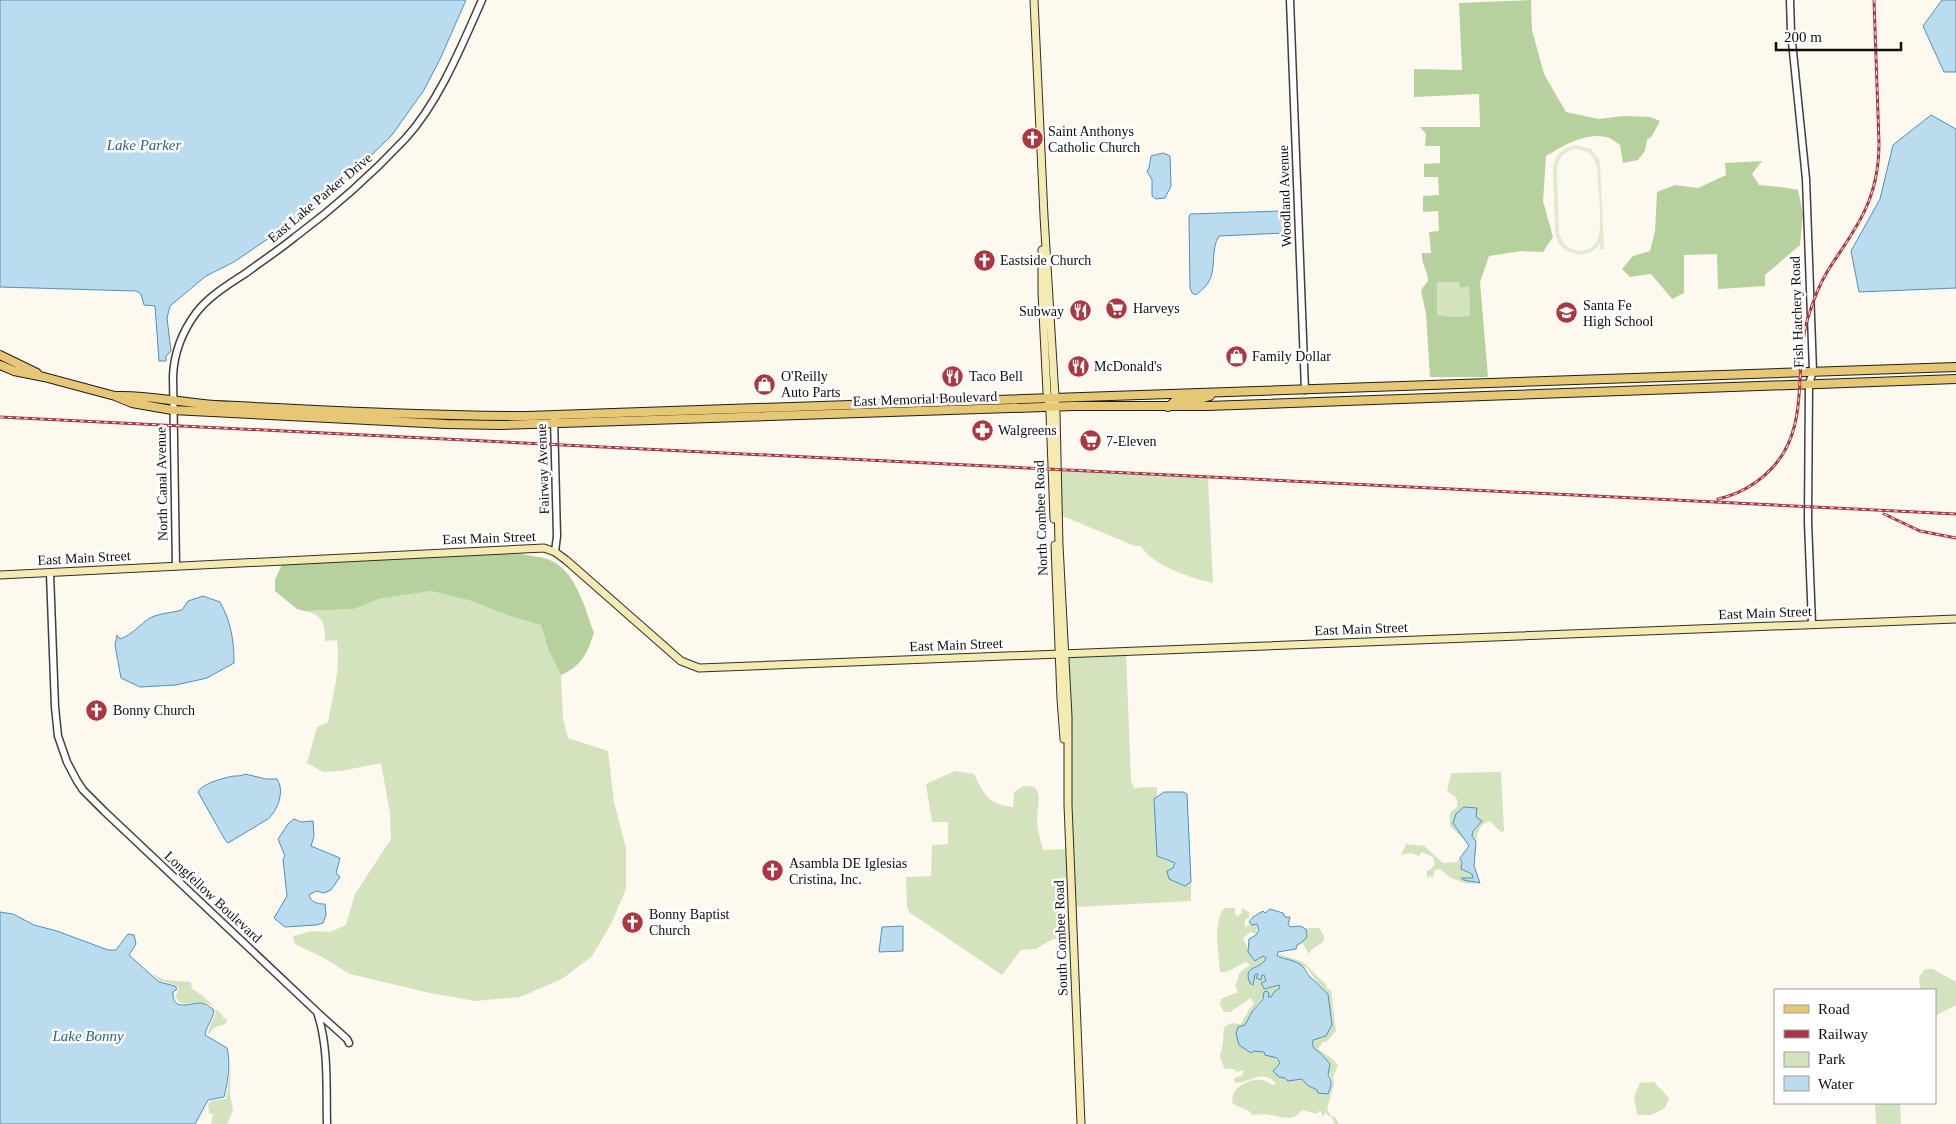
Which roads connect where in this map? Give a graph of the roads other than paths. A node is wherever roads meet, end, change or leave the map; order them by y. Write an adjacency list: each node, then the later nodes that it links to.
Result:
1 (482, 0): 22 (street, East Lake Parker Drive)
2 (1034, 0): 21 (main road, North Combee Road)
3 (1290, 0): 16 (street, Woodland Avenue)
4 (1790, 0): 9 (street, Fish Hatchery Road)
5 (0, 355): 10 (main road)
6 (0, 365): 10 (main road)
7 (1956, 367): 8 (main road)
8 (1915, 368): 9 (main road); 12 (main road)
9 (1813, 371): 13 (main road); 15 (street, Fish Hatchery Road)
10 (44, 377): 20 (main road)
11 (1956, 379): 12 (main road)
12 (1916, 380): 15 (main road)
13 (1530, 382): 14 (main road); 18 (main road); 19 (main road)
14 (1493, 383): 16 (main road); 19 (main road)
15 (1809, 384): 18 (main road); 38 (street, Fish Hatchery Road)
16 (1306, 390): 17 (main road); 23 (main road); 25 (main road)
17 (1216, 393): 21 (main road, East Memorial Boulevard); 27 (main road)
18 (1544, 394): 19 (main road)
19 (1512, 395): 23 (main road)
20 (115, 396): 22 (main road); 28 (main road)
21 (1051, 398): 24 (main road, East Memorial Boulevard); 26 (main road, North Combee Road)
22 (172, 401): 28 (street, North Canal Avenue); 31 (main road)
23 (1339, 401): 25 (main road)
24 (916, 403): 29 (main road, East Memorial Boulevard); 30 (main road)
25 (1261, 404): 27 (main road)
26 (1052, 407): 27 (main road, East Memorial Boulevard); 30 (main road, East Memorial Boulevard); 39 (main road, North Combee Road)
27 (1168, 407)
28 (172, 410): 31 (main road); 34 (street, North Canal Avenue)
29 (802, 411): 30 (main road, East Memorial Boulevard); 32 (main road)
30 (868, 413)
31 (322, 414): 32 (main road)
32 (554, 420): 33 (street, Fairway Avenue)
33 (555, 552): 34 (main road, East Main Street); 39 (main road, East Main Street)
34 (176, 566): 35 (main road, East Main Street)
35 (50, 573): 36 (main road, East Main Street); 40 (street, Longfellow Boulevard)
36 (0, 575)
37 (1956, 619): 38 (main road, East Main Street)
38 (1812, 624): 39 (main road, East Main Street)
39 (1062, 653): 43 (main road, South Combee Road)
40 (317, 1012): 41 (street, Longfellow Boulevard); 42 (street)
41 (349, 1043)
42 (327, 1124)
43 (1081, 1124)

